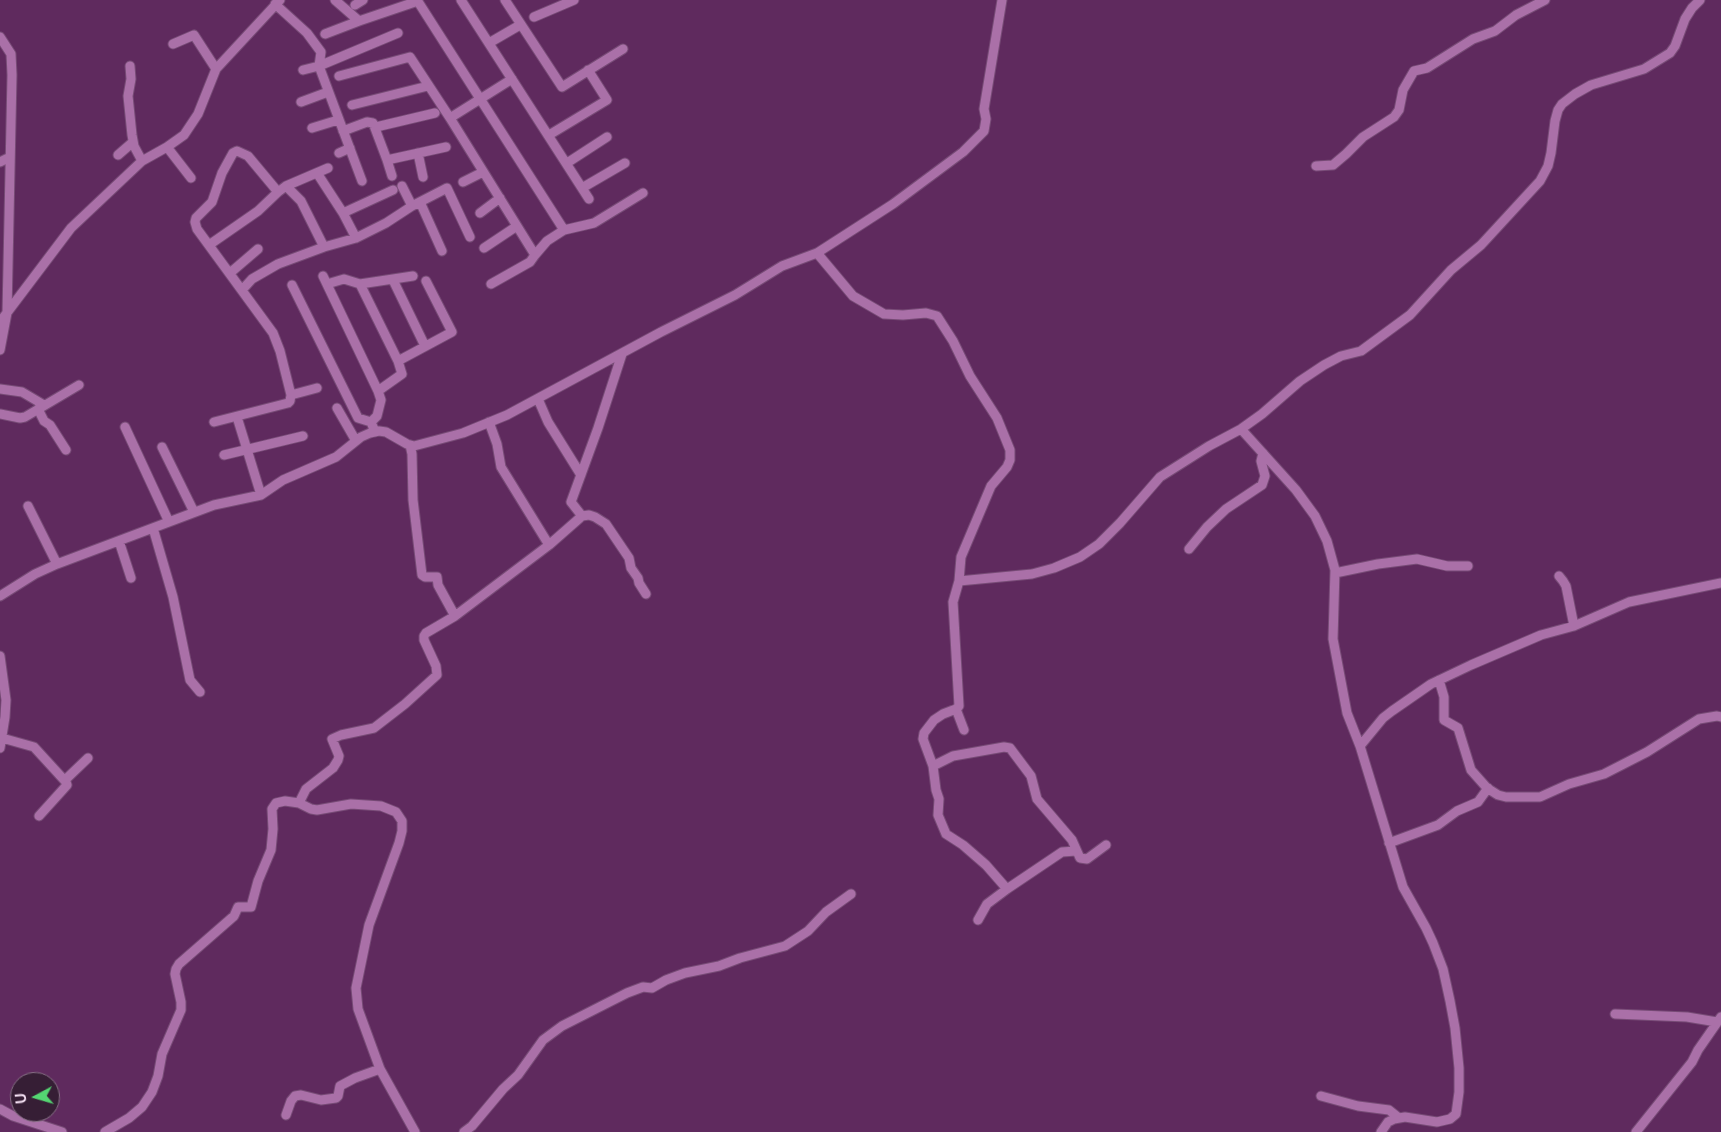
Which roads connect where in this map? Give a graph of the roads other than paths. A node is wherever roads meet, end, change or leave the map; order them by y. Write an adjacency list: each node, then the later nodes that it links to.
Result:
1 (334, 0): 11 (street)
2 (461, 0): 16 (street)
3 (505, 0): 12 (street)
4 (574, 0): 10 (street)
5 (1002, 0): 81 (street)
6 (1545, 0): 52 (street)
7 (1700, 0): 111 (street)
8 (417, 1): 11 (street); 28 (street)
9 (278, 2): 20 (street); 21 (street)
10 (534, 16)
11 (359, 21): 14 (street)
12 (520, 25): 16 (street); 23 (street)
13 (398, 33): 20 (street)
14 (325, 34)
15 (0, 37): 46 (street)
16 (489, 43): 25 (street)
17 (173, 44): 21 (street)
18 (623, 48): 23 (street)
19 (130, 66): 39 (street)
20 (319, 66): 22 (street); 27 (street)
21 (216, 69): 41 (street)
22 (302, 70)
23 (588, 70): 37 (street)
24 (339, 76): 26 (street)
25 (512, 79): 28 (street); 37 (street)
26 (428, 86): 30 (street); 32 (street)
27 (328, 92): 29 (street); 33 (street)
28 (480, 99): 32 (street); 73 (street)
29 (301, 102)
30 (352, 104)
31 (435, 113): 34 (street)
32 (450, 118): 54 (street)
33 (338, 120): 35 (street); 36 (street)
34 (376, 127): 36 (street); 47 (street)
35 (312, 128)
36 (343, 131): 42 (street)
37 (549, 135): 50 (street)
38 (607, 136): 50 (street)
39 (133, 142): 45 (street); 48 (street)
40 (446, 147): 44 (street)
41 (168, 148): 48 (street); 57 (street)
42 (350, 148): 43 (street); 59 (street)
43 (339, 153)
44 (418, 153): 47 (street); 58 (street)
45 (118, 155)
46 (10, 157): 49 (street); 91 (street)
47 (387, 160): 56 (street)
48 (142, 161): 91 (street)
49 (0, 162)
50 (567, 163): 63 (street)
51 (625, 163): 63 (street)
52 (1316, 166)
53 (328, 168): 55 (street)
54 (483, 172): 60 (street); 67 (street)
55 (317, 173): 61 (street); 70 (street)
56 (392, 176)
57 (191, 178)
58 (423, 178)
59 (362, 181)
60 (464, 182)
61 (286, 186): 65 (street); 77 (street)
62 (402, 186): 69 (street)
63 (582, 188): 68 (street)
64 (393, 190): 70 (street)
65 (278, 192): 76 (street); 76 (street)
66 (643, 193): 73 (street)
67 (500, 198): 71 (street); 72 (street)
68 (589, 199)
69 (416, 204): 74 (street); 75 (street); 80 (street)
70 (343, 213): 75 (street)
71 (480, 213)
72 (517, 226): 78 (street); 82 (street)
73 (564, 230): 82 (street)
74 (470, 237)
75 (356, 238): 77 (street)
76 (209, 245): 83 (street)
77 (324, 247): 90 (street)
78 (484, 248)
79 (258, 249): 83 (street)
80 (442, 251)
81 (817, 253): 95 (street); 136 (street)
82 (535, 255): 88 (street)
83 (230, 273): 90 (street)
84 (413, 276): 85 (street)
85 (393, 280): 87 (street); 93 (street)
86 (426, 281): 93 (street)
87 (360, 284): 96 (street); 100 (street)
88 (491, 284)
89 (292, 285): 108 (street)
90 (242, 290): 101 (street)
91 (7, 313): 92 (street); 94 (street)
92 (0, 322)
93 (424, 346): 96 (street)
94 (0, 350)
95 (622, 354): 102 (street); 121 (street)
96 (398, 361): 100 (street)
97 (79, 385): 103 (street)
98 (316, 388): 101 (street)
99 (0, 389): 103 (street)
100 (378, 391): 108 (street)
101 (291, 395): 106 (street)
102 (538, 399): 109 (street); 121 (street)
103 (41, 407): 105 (street); 118 (street)
104 (337, 408): 114 (street)
105 (0, 414)
106 (238, 417): 107 (street); 117 (street)
107 (214, 422)
108 (371, 422): 112 (street)
109 (489, 422): 115 (street); 129 (street)
110 (125, 427): 126 (street)
111 (1241, 429): 119 (street); 136 (street)
112 (375, 432): 114 (street); 115 (street)
113 (303, 436): 117 (street)
114 (356, 441): 122 (street)
115 (410, 446): 140 (street)
116 (162, 447): 124 (street)
117 (247, 449): 120 (street); 122 (street)
118 (66, 450)
119 (1262, 453): 130 (street); 133 (street)
120 (224, 455)
121 (581, 476): 125 (street)
122 (261, 495): 124 (street)
123 (28, 506): 131 (street)
124 (194, 512): 126 (street)
125 (582, 516): 129 (street); 138 (street)
126 (169, 522): 127 (street)
127 (153, 528): 128 (street); 144 (street)
128 (119, 541): 131 (street); 135 (street)
129 (549, 545): 140 (street)
130 (1189, 549)
131 (57, 564): 139 (street)
132 (1468, 566): 133 (street)
133 (1335, 573): 149 (street)
134 (1559, 576): 141 (street)
135 (131, 578)
136 (959, 582): 145 (street)
137 (1721, 583): 141 (street)
138 (646, 594)
139 (0, 596)
140 (455, 616): 155 (street)
141 (1574, 626): 143 (street)
142 (0, 656): 148 (street)
143 (1439, 680): 149 (street); 154 (street)
144 (200, 692)
145 (956, 709): 147 (street); 152 (street)
146 (1721, 717): 154 (street)
147 (964, 730)
148 (2, 738): 150 (street); 153 (street)
149 (1360, 746): 157 (street)
150 (0, 748)
151 (88, 758): 153 (street)
152 (933, 766): 159 (street); 160 (street)
153 (65, 780): 156 (street)
154 (1488, 788): 157 (street)
155 (299, 803): 165 (street); 171 (street)
156 (39, 816)
157 (1389, 843): 169 (street)
158 (1106, 845): 159 (street)
159 (1076, 851): 160 (street)
160 (1007, 889): 162 (street)
161 (851, 894): 173 (street)
162 (978, 920)
163 (1615, 1014): 164 (street)
164 (1719, 1020): 175 (street)
165 (380, 1069): 168 (street); 172 (street)
166 (1321, 1096): 169 (street)
167 (0, 1109): 170 (street)
168 (286, 1115)
169 (1399, 1118): 174 (street)
170 (62, 1132)
171 (105, 1132)
172 (415, 1132)
173 (464, 1132)
174 (1381, 1132)
175 (1636, 1132)

